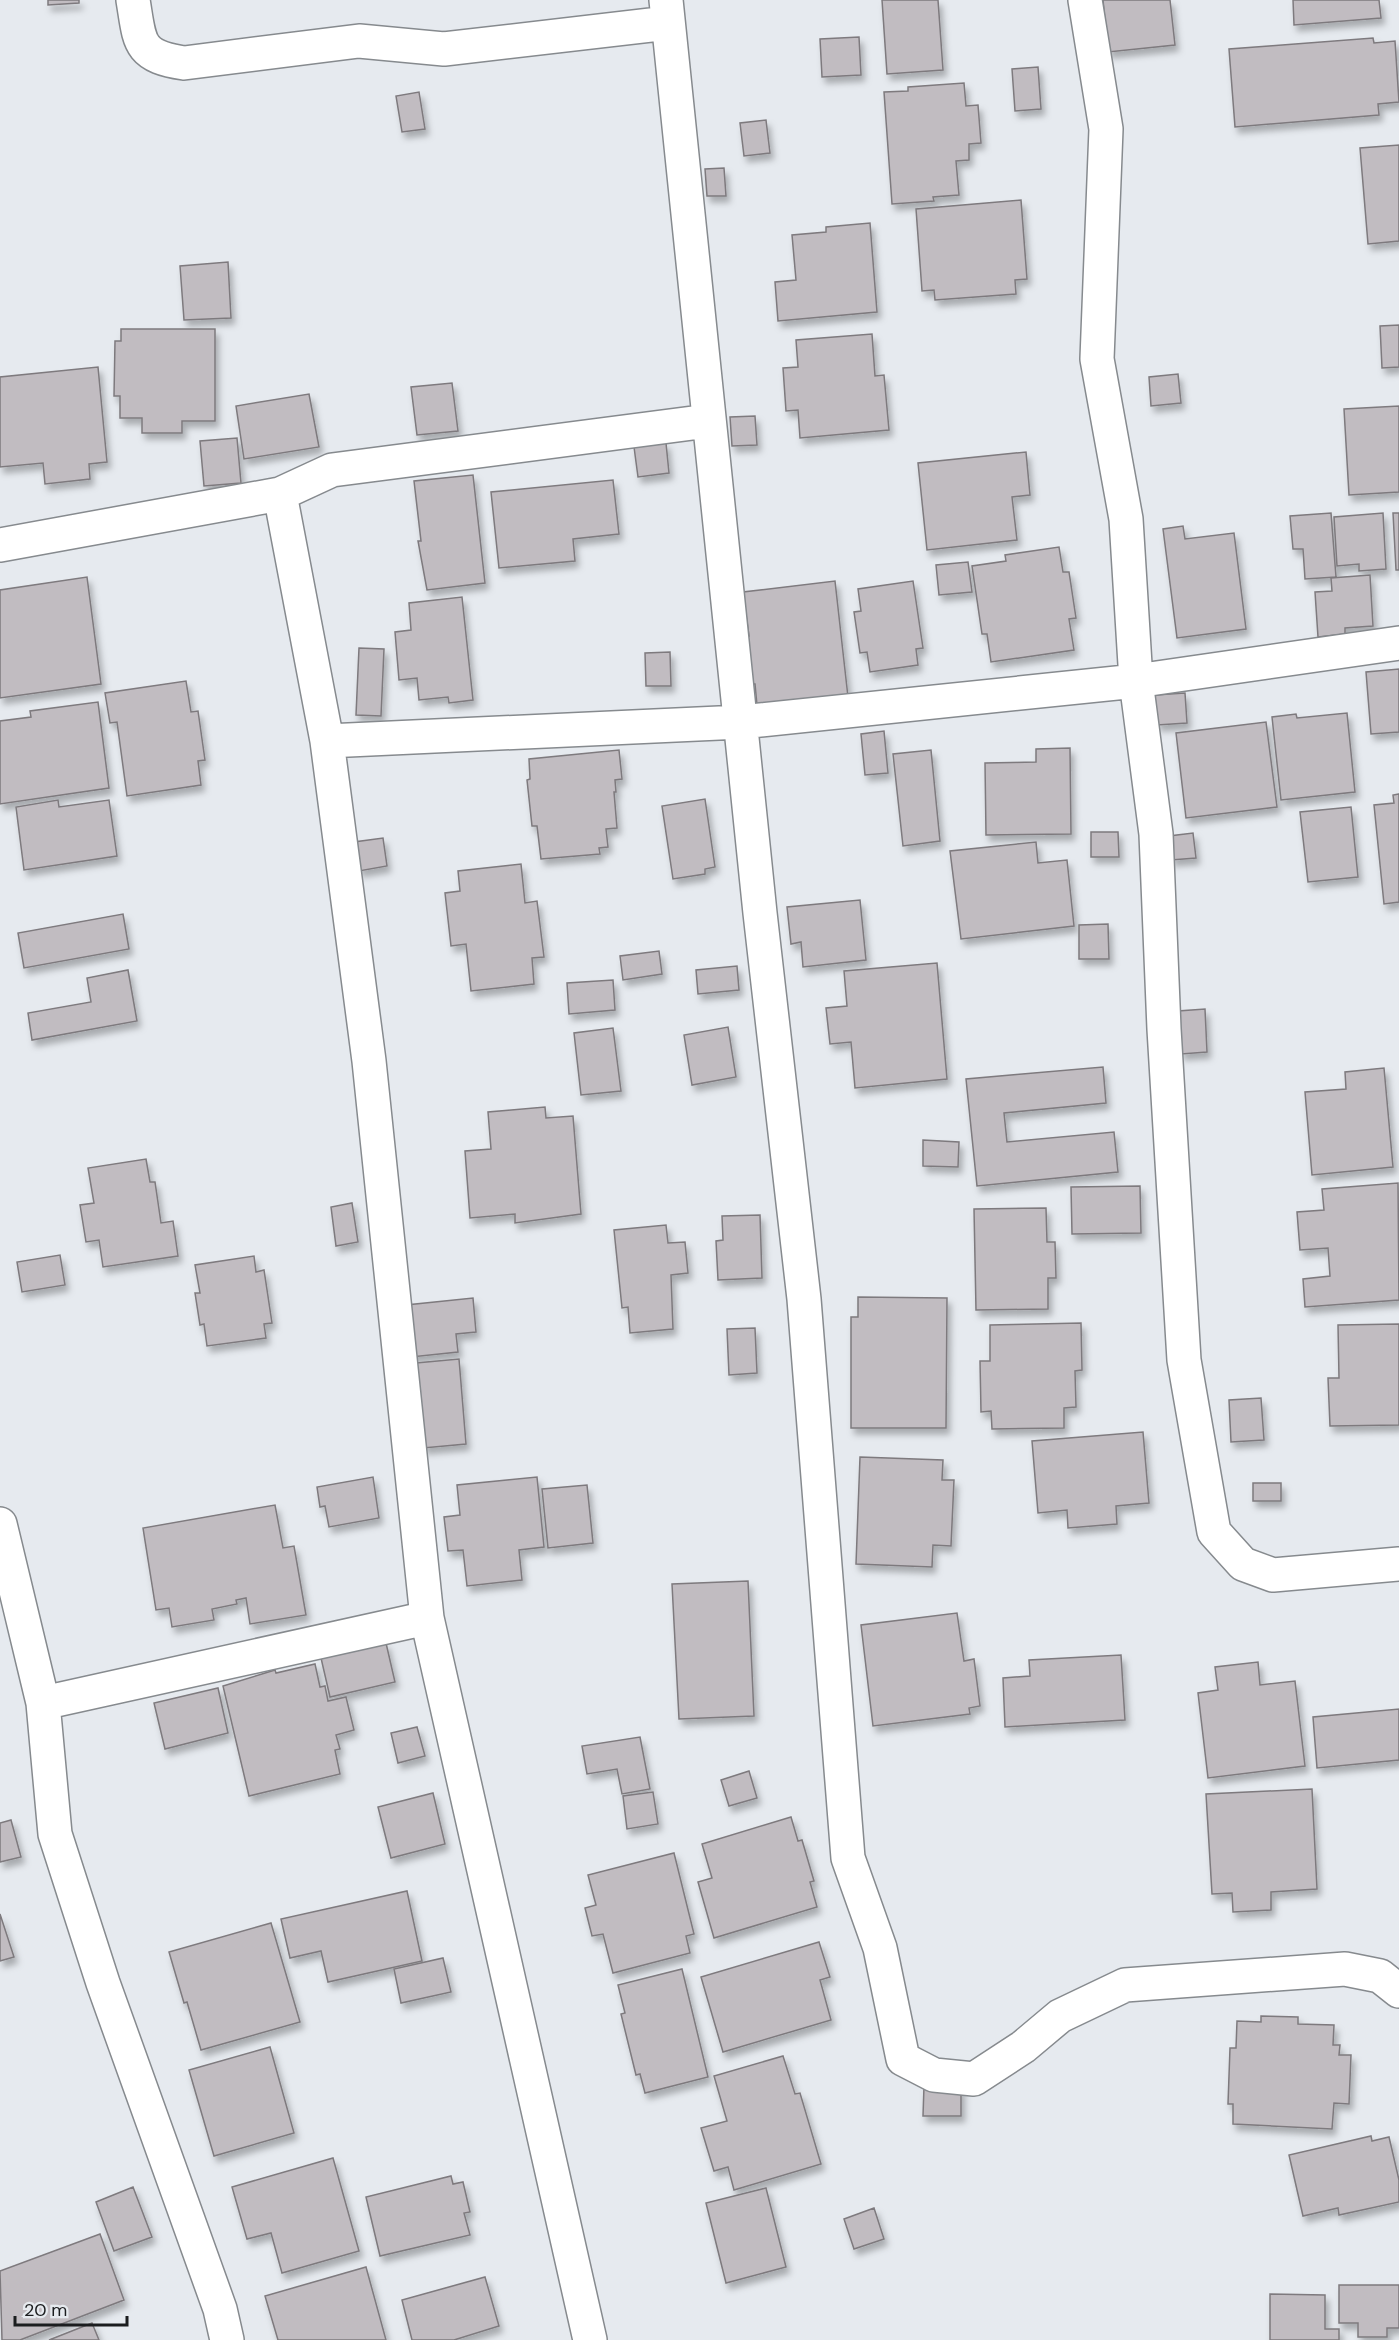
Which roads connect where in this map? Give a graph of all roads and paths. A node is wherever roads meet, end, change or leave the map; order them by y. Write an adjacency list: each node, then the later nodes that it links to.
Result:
1 (133, 0): 3 (street)
2 (1085, 0): 8 (street)
3 (667, 11): 4 (street)
4 (708, 421): 5 (street); 9 (street)
5 (280, 494): 6 (street); 10 (street)
6 (0, 546)
7 (1399, 643): 8 (street)
8 (1136, 681): 9 (street); 12 (street)
9 (741, 722): 10 (street); 15 (street)
10 (327, 741): 13 (street)
11 (0, 1524): 14 (street)
12 (1399, 1564)
13 (427, 1618): 14 (street); 17 (street)
14 (43, 1703): 16 (street)
15 (1399, 1991)
16 (227, 2340)
17 (590, 2340)

